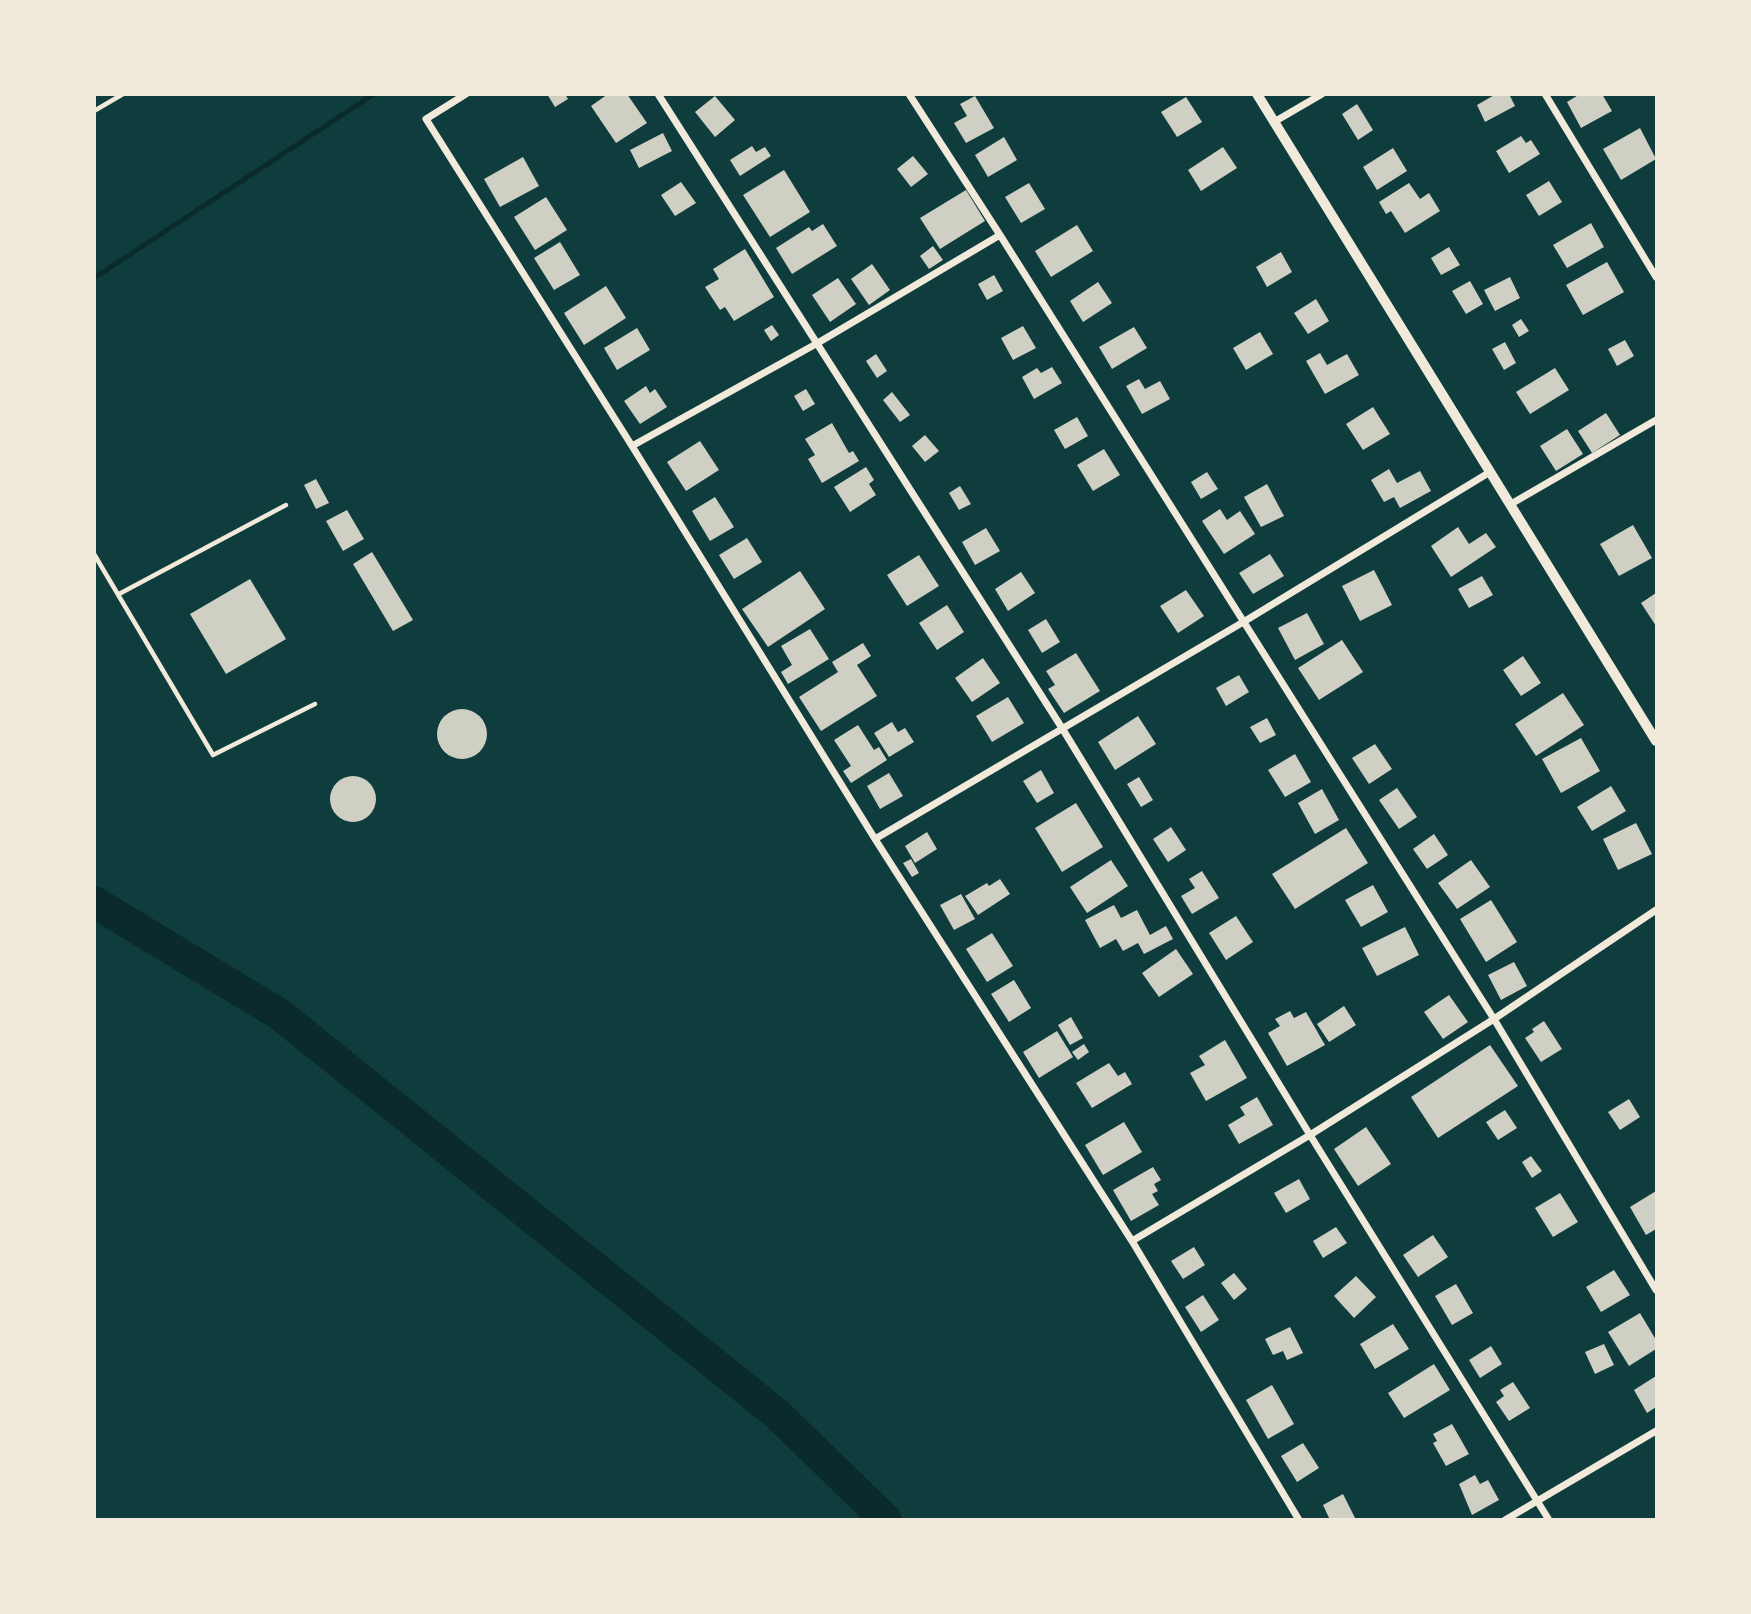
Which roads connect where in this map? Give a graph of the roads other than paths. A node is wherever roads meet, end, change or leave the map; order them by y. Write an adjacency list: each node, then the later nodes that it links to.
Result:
1 (123, 94): 8 (lane)
2 (466, 94): 14 (street)
3 (658, 94): 12 (street)
4 (909, 94): 10 (street)
5 (1257, 94): 9 (street)
6 (1322, 94): 9 (street)
7 (1545, 94): 11 (street)
8 (94, 111)
9 (1274, 122): 15 (street)
10 (1000, 234): 12 (street); 20 (street)
11 (1657, 277)
12 (816, 344): 14 (street); 22 (street)
13 (1657, 420): 16 (street)
14 (632, 446): 24 (street)
15 (1490, 472): 16 (street); 20 (street)
16 (1511, 504): 23 (street)
17 (286, 505): 19 (lane)
18 (94, 554): 19 (lane)
19 (119, 594): 21 (lane)
20 (1245, 621): 22 (street); 26 (street)
21 (315, 704)
22 (1062, 728): 24 (street); 27 (street)
23 (1657, 741)
24 (875, 839): 28 (street)
25 (1657, 910): 26 (street)
26 (1494, 1019): 27 (street); 29 (street)
27 (1310, 1135): 28 (street); 31 (street)
28 (1132, 1241): 32 (street)
29 (1657, 1290)
30 (1657, 1431): 31 (street)
31 (1537, 1501): 33 (street); 34 (street)
32 (1298, 1520)
33 (1505, 1520)
34 (1549, 1520)

